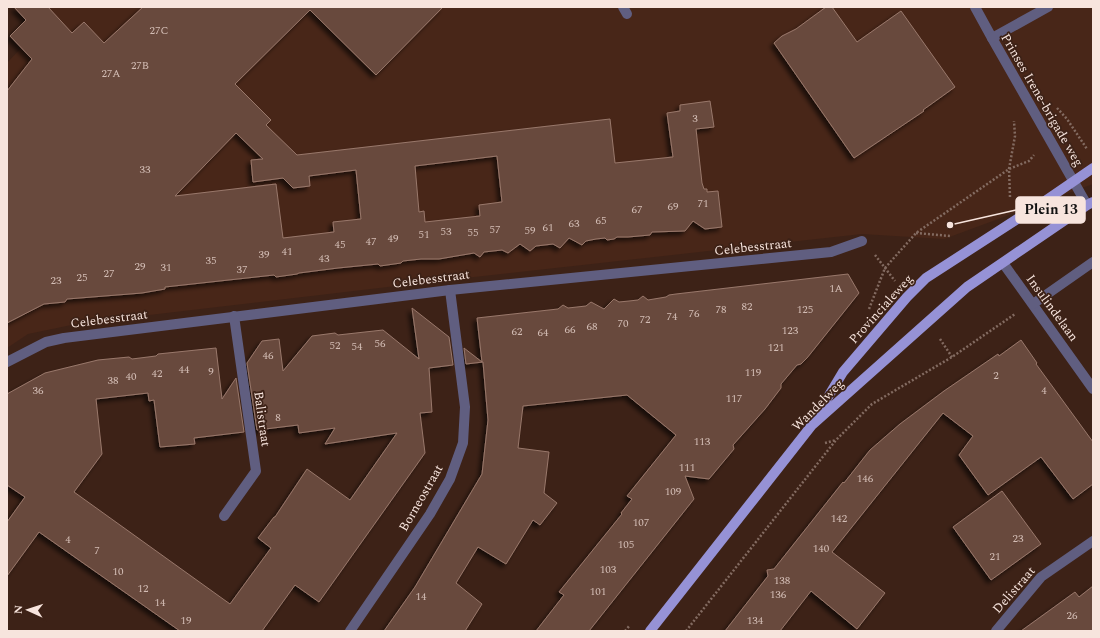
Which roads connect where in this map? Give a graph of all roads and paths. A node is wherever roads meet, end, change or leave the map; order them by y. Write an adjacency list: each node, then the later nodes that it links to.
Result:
1 (975, 7): 3 (street, Prinses Irene-brigade weg)
2 (1048, 7): 3 (street)
3 (992, 38): 7 (street, Prinses Irene-brigade weg)
4 (1067, 119): 5 (path)
5 (1089, 151)
6 (1093, 168): 7 (main road, Provincialeweg)
7 (1074, 182): 9 (street, Prinses Irene-brigade weg); 21 (main road, Provincialeweg)
8 (1010, 197): 10 (path)
9 (1090, 204): 14 (main road)
10 (916, 233): 11 (path); 15 (path)
11 (950, 236)
12 (862, 241): 16 (street, Celebesstraat)
13 (1093, 262): 17 (street)
14 (1003, 263): 17 (street, Insulindelaan); 21 (main road, Wandelweg)
15 (885, 268)
16 (450, 290): 18 (street, Celebesstraat); 24 (street, Borneostraat)
17 (1033, 304): 20 (street, Insulindelaan); 26 (path)
18 (234, 316): 19 (street, Celebesstraat); 22 (street, Balistraat)
19 (7, 362)
20 (1093, 389)
21 (812, 425): 25 (main road, Wandelweg)
22 (224, 516)
23 (1093, 541): 27 (street, Delistraat)
24 (350, 631)
25 (650, 631)
26 (686, 631)
27 (996, 631)

